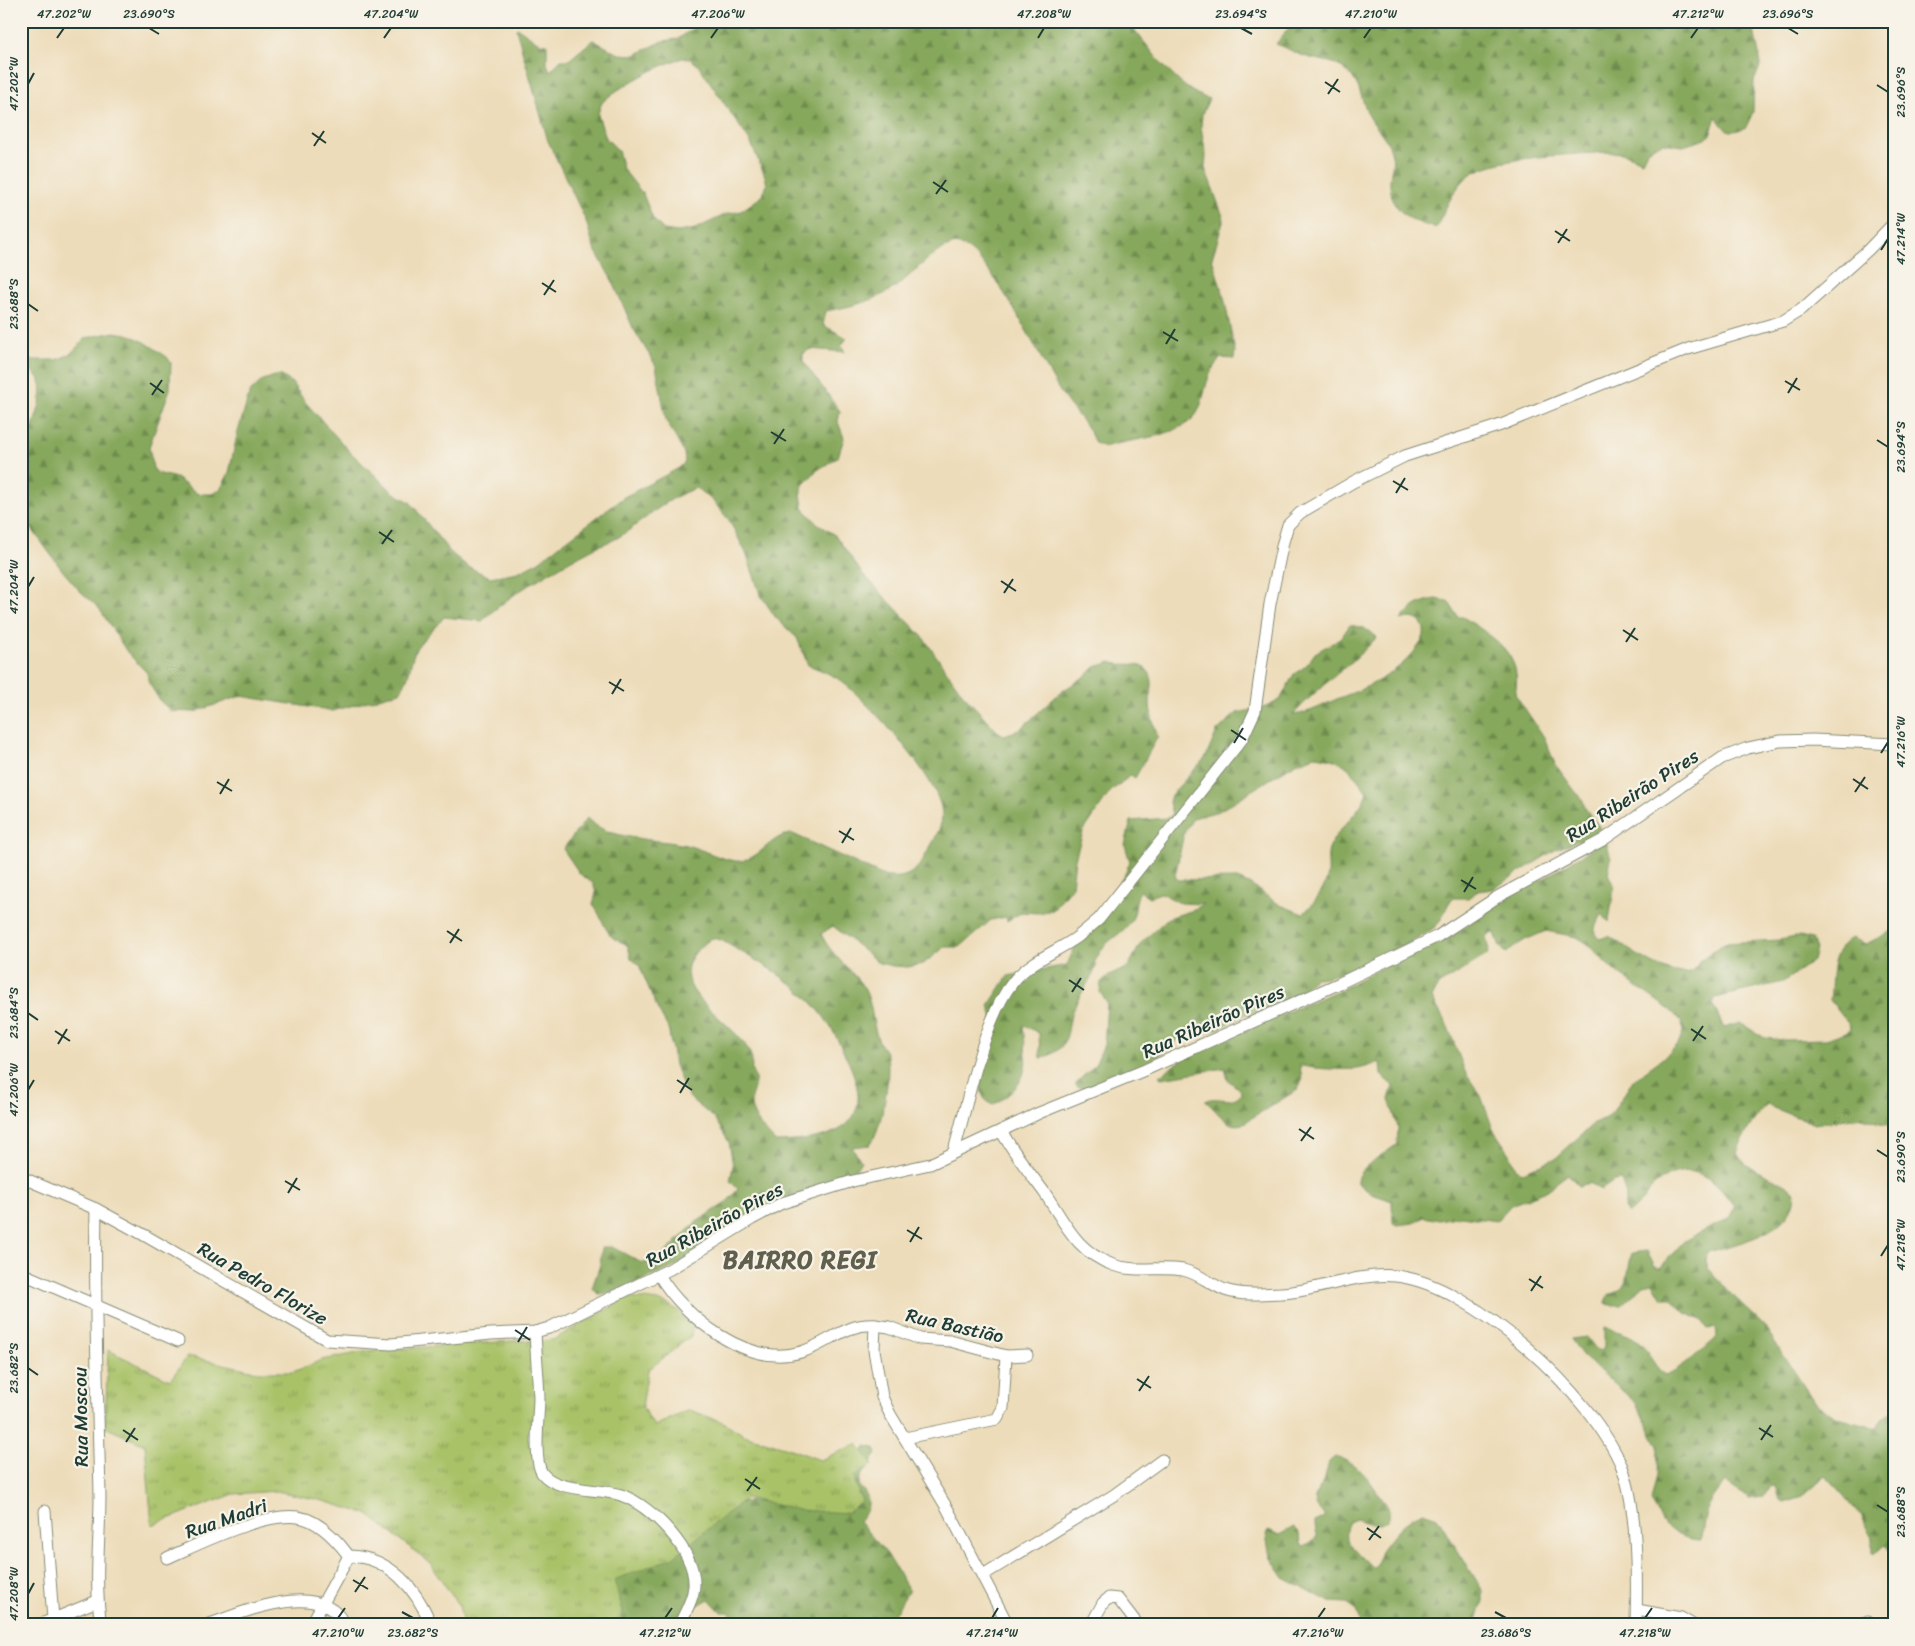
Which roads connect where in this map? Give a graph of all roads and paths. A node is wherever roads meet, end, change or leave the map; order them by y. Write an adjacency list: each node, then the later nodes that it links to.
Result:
1 (1894, 223): 4 (street)
2 (1894, 744): 3 (street, Rua Ribeirão Pires)
3 (1002, 1131): 4 (street, Rua Ribeirão Pires); 23 (street)
4 (954, 1151): 8 (street, Rua Ribeirão Pires)
5 (21, 1177): 6 (street, Rua Pedro Florize)
6 (96, 1209): 9 (street, Rua Moscou); 11 (street, Rua Pedro Florize)
7 (21, 1273): 9 (street)
8 (659, 1275): 10 (street); 11 (street, Rua Ribeirão Pires)
9 (94, 1305): 12 (street); 21 (street, Rua Moscou)
10 (875, 1325): 14 (street, Rua Bastião); 15 (street)
11 (535, 1332): 31 (street)
12 (178, 1341)
13 (1027, 1354): 14 (street, Rua Bastião)
14 (1006, 1356): 15 (street)
15 (905, 1438): 20 (street)
16 (1162, 1460): 20 (street)
17 (45, 1511): 24 (street)
18 (349, 1556): 19 (street, Rua Madri); 22 (street); 30 (street)
19 (166, 1558)
20 (983, 1575): 32 (street)
21 (97, 1601): 24 (street); 26 (street, Rua Moscou)
22 (321, 1605): 27 (street); 28 (street); 29 (street)
23 (1637, 1610): 35 (street); 36 (street)
24 (53, 1619): 25 (street)
25 (39, 1625)
26 (101, 1625)
27 (207, 1625)
28 (311, 1625)
29 (345, 1625)
30 (431, 1625)
31 (679, 1625)
32 (1008, 1625)
33 (1091, 1625): 34 (street)
34 (1138, 1625)
35 (1636, 1625)
36 (1693, 1625)

